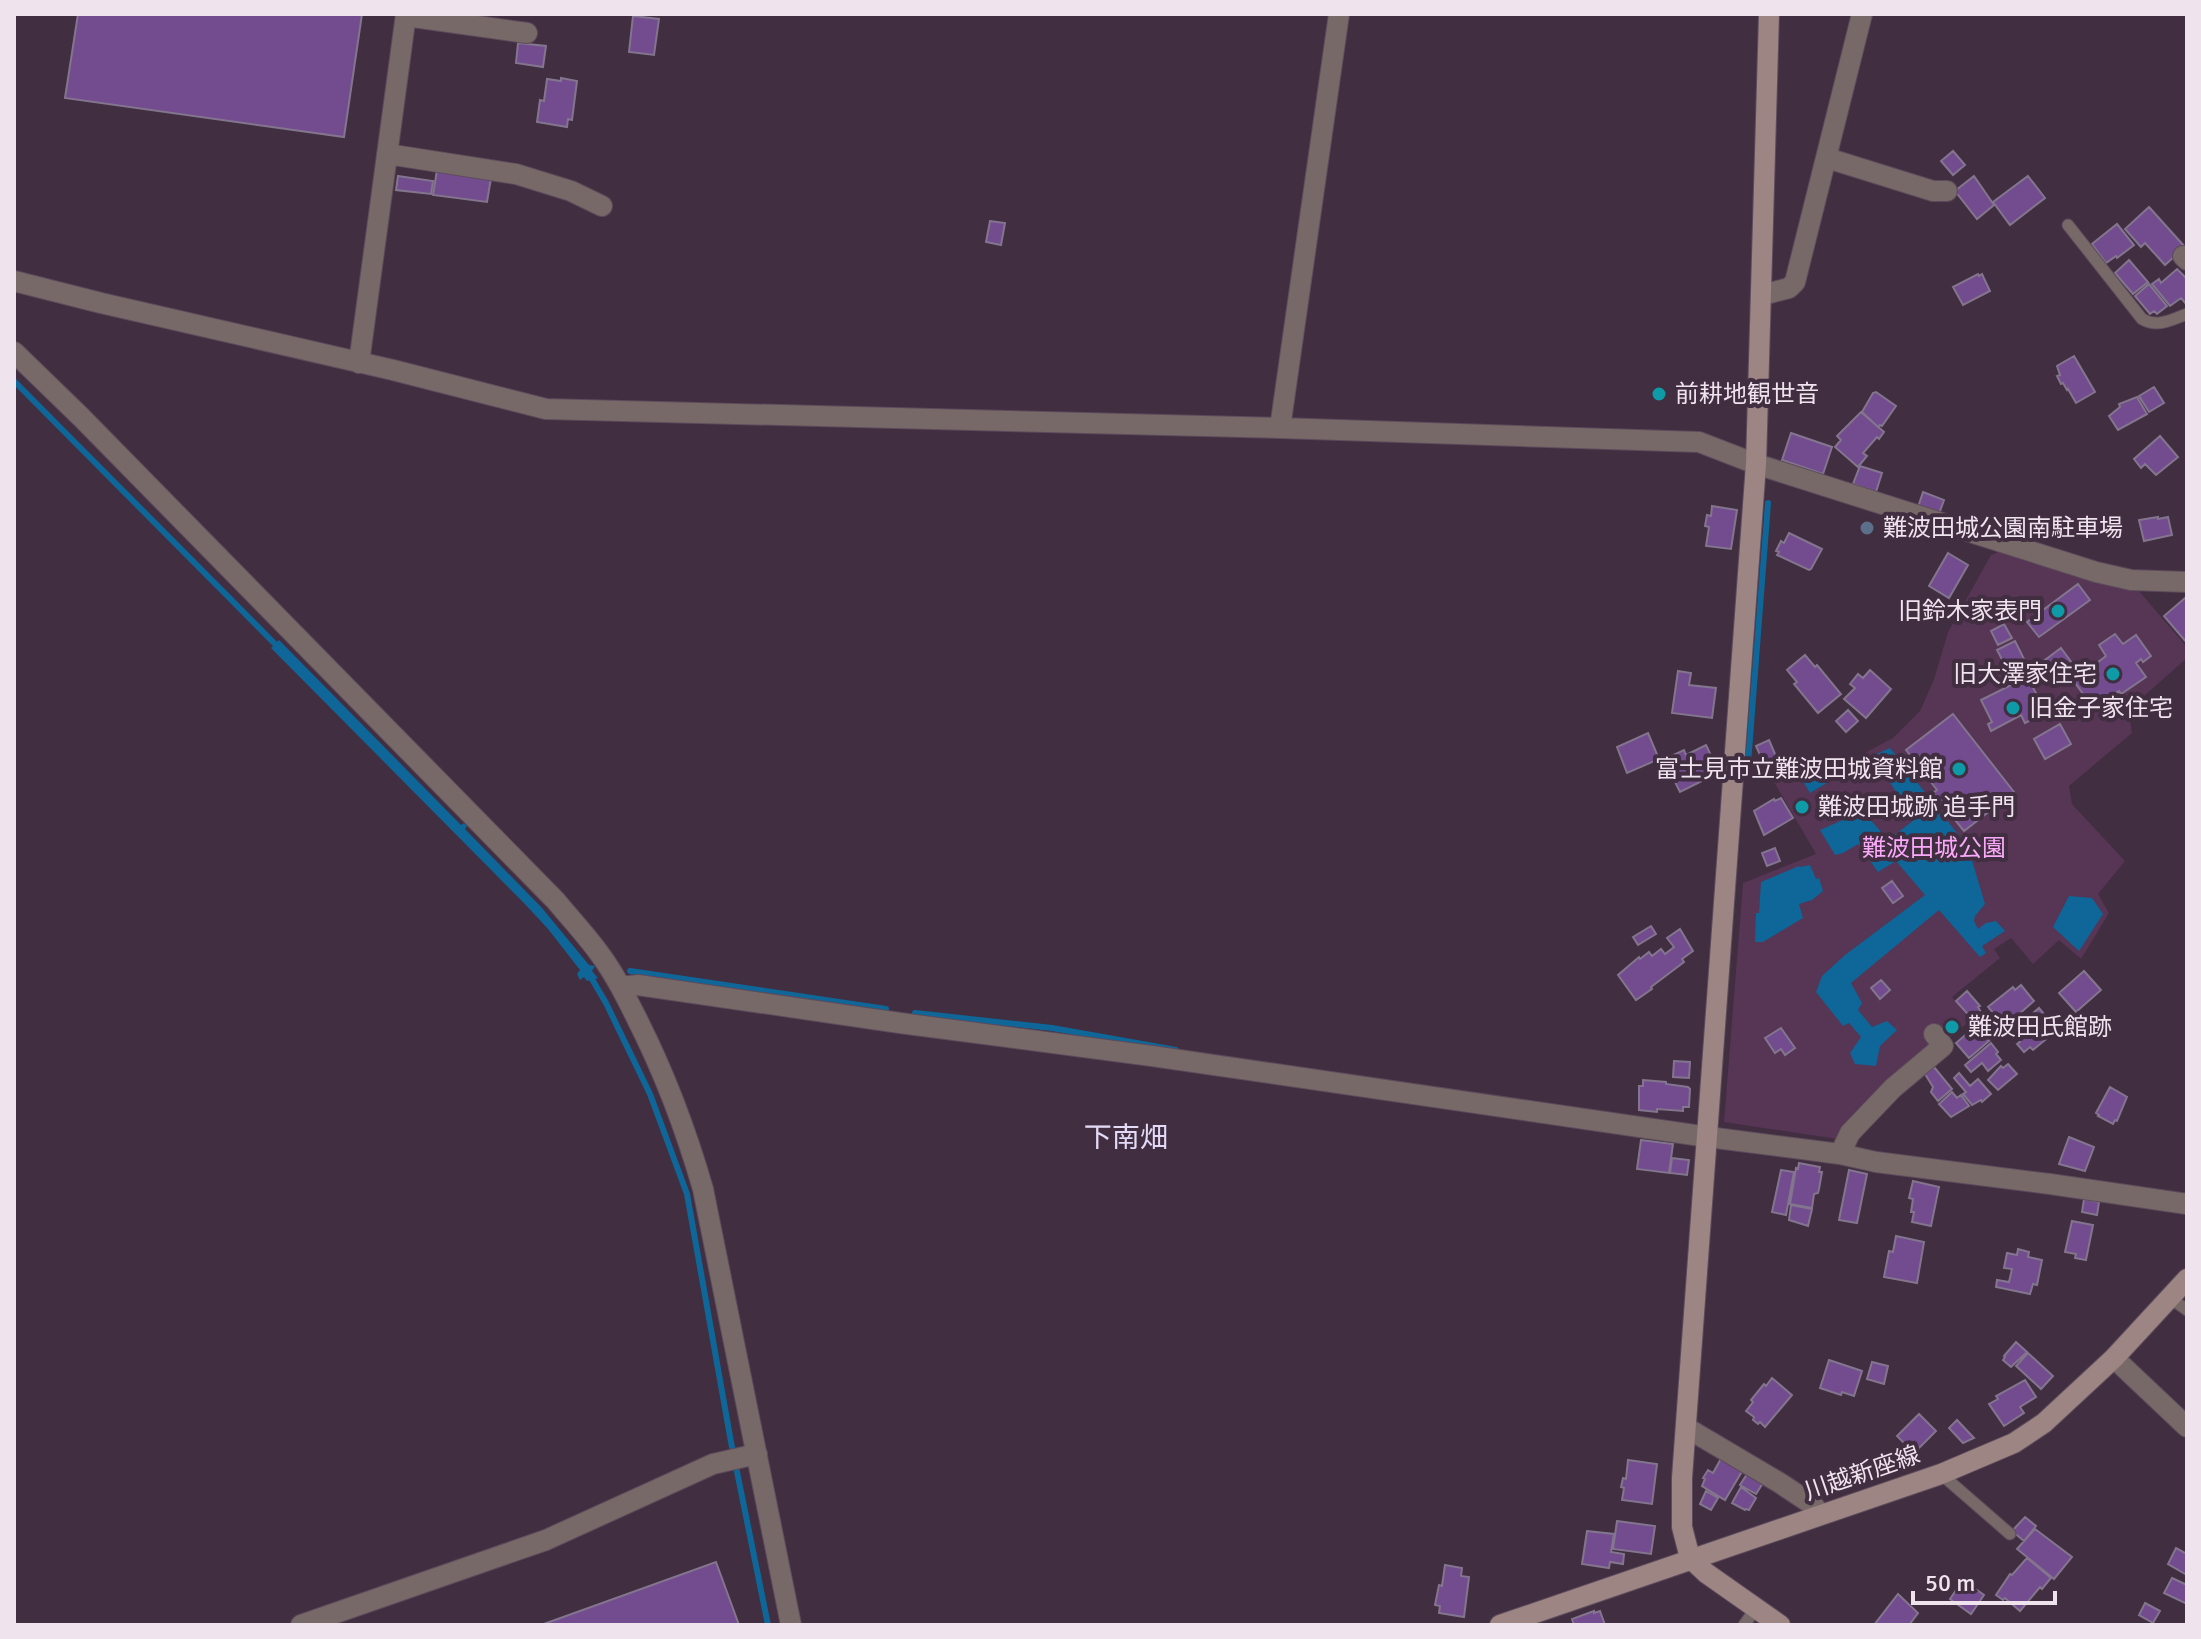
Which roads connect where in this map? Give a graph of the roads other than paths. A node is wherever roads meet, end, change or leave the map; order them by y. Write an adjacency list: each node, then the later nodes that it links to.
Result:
1 (1339, 14): 16 (street)
2 (1769, 14): 12 (street)
3 (1862, 14): 7 (street)
4 (406, 15): 5 (street); 6 (street)
5 (527, 33)
6 (387, 154): 9 (street); 15 (street)
7 (1827, 158): 8 (street); 12 (street)
8 (1947, 191)
9 (602, 206)
10 (2068, 225): 13 (lane)
11 (14, 281): 15 (street)
12 (1762, 295): 17 (street)
13 (2187, 314)
14 (14, 352): 19 (street)
15 (359, 363): 16 (street)
16 (1280, 428): 17 (street)
17 (1756, 464): 18 (street); 21 (street)
18 (2187, 582)
19 (621, 987): 21 (street); 30 (street)
20 (1934, 1034): 22 (street)
21 (1708, 1137): 22 (street); 29 (street)
22 (1840, 1154): 23 (street)
23 (2187, 1204)
24 (2187, 1279): 25 (street, 川越新座線)
25 (2170, 1298): 26 (lane); 27 (street, 川越新座線)
26 (2187, 1310)
27 (2114, 1358): 28 (street); 31 (street, 川越新座線)
28 (2187, 1427)
29 (1687, 1428): 32 (street); 34 (street)
30 (753, 1455): 36 (street); 37 (street)
31 (1941, 1474): 32 (street, 川越新座線); 33 (lane)
32 (1820, 1514): 34 (street, 川越新座線)
33 (2010, 1534)
34 (1690, 1558): 35 (street); 38 (street, 川越新座線)
35 (1750, 1617): 39 (street)
36 (301, 1625)
37 (791, 1625)
38 (1500, 1625)
39 (1780, 1625)

